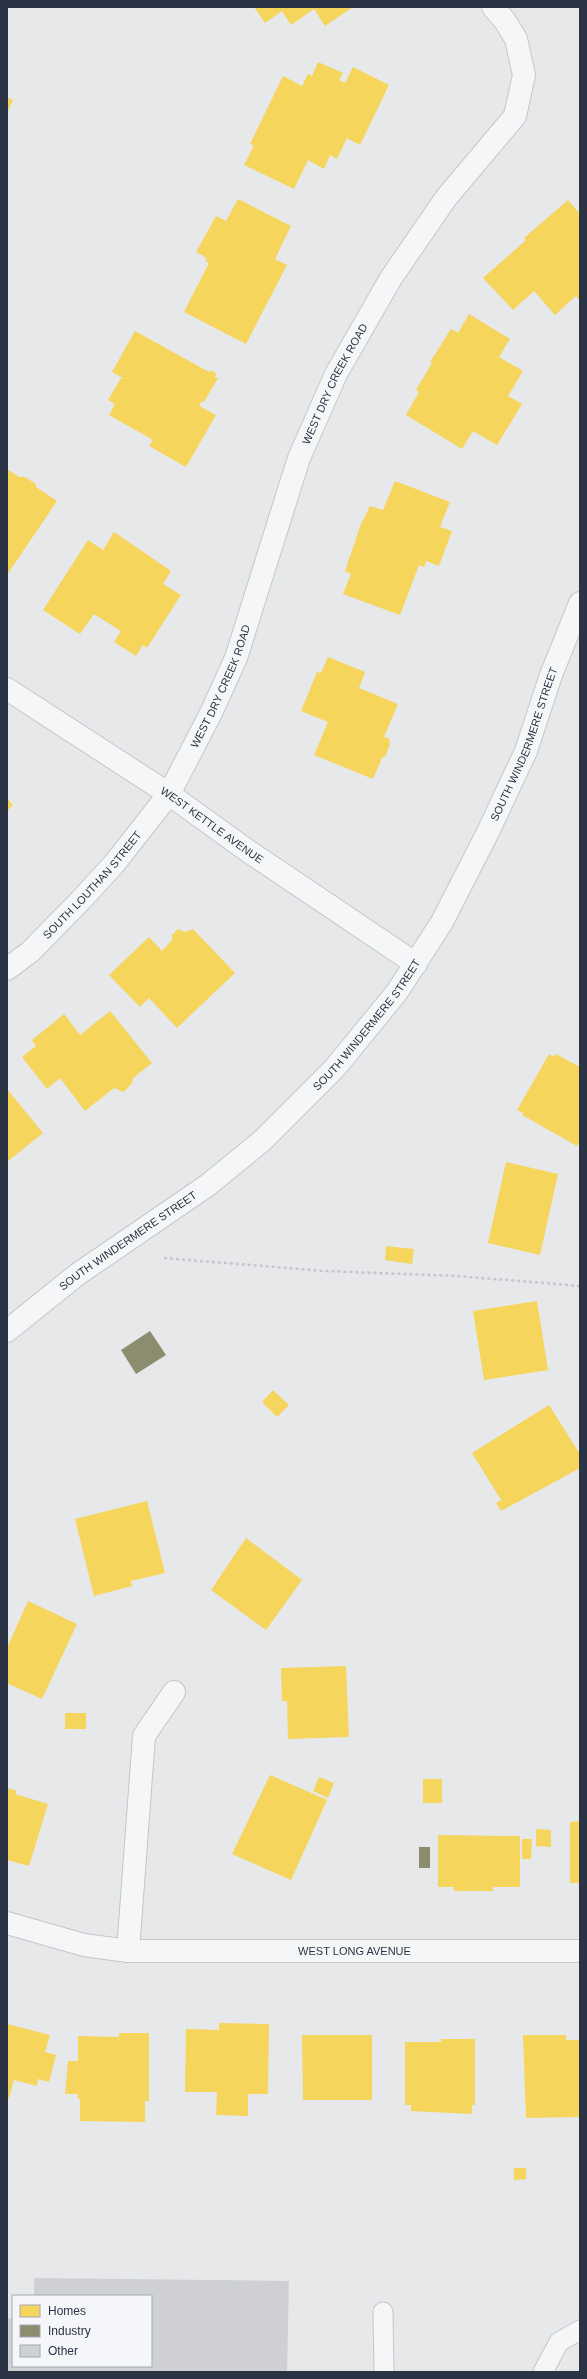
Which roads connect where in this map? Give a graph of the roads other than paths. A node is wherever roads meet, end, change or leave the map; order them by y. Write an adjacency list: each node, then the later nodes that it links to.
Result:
1 (493, 7): 4 (street, WEST DRY CREEK ROAD)
2 (580, 603): 5 (street, SOUTH WINDERMERE STREET)
3 (7, 689): 4 (street, WEST KETTLE AVENUE)
4 (169, 794): 5 (street, WEST KETTLE AVENUE); 6 (street, SOUTH LOUTHAN STREET)
5 (416, 964): 7 (street, SOUTH WINDERMERE STREET)
6 (7, 969)
7 (7, 1331)
8 (174, 1692): 10 (street)
9 (7, 1923): 10 (street, WEST LONG AVENUE)
10 (128, 1951): 11 (street, WEST LONG AVENUE)
11 (580, 1951)
12 (384, 2312): 14 (lane)
13 (580, 2330): 15 (lane)
14 (384, 2372)
15 (543, 2372)

